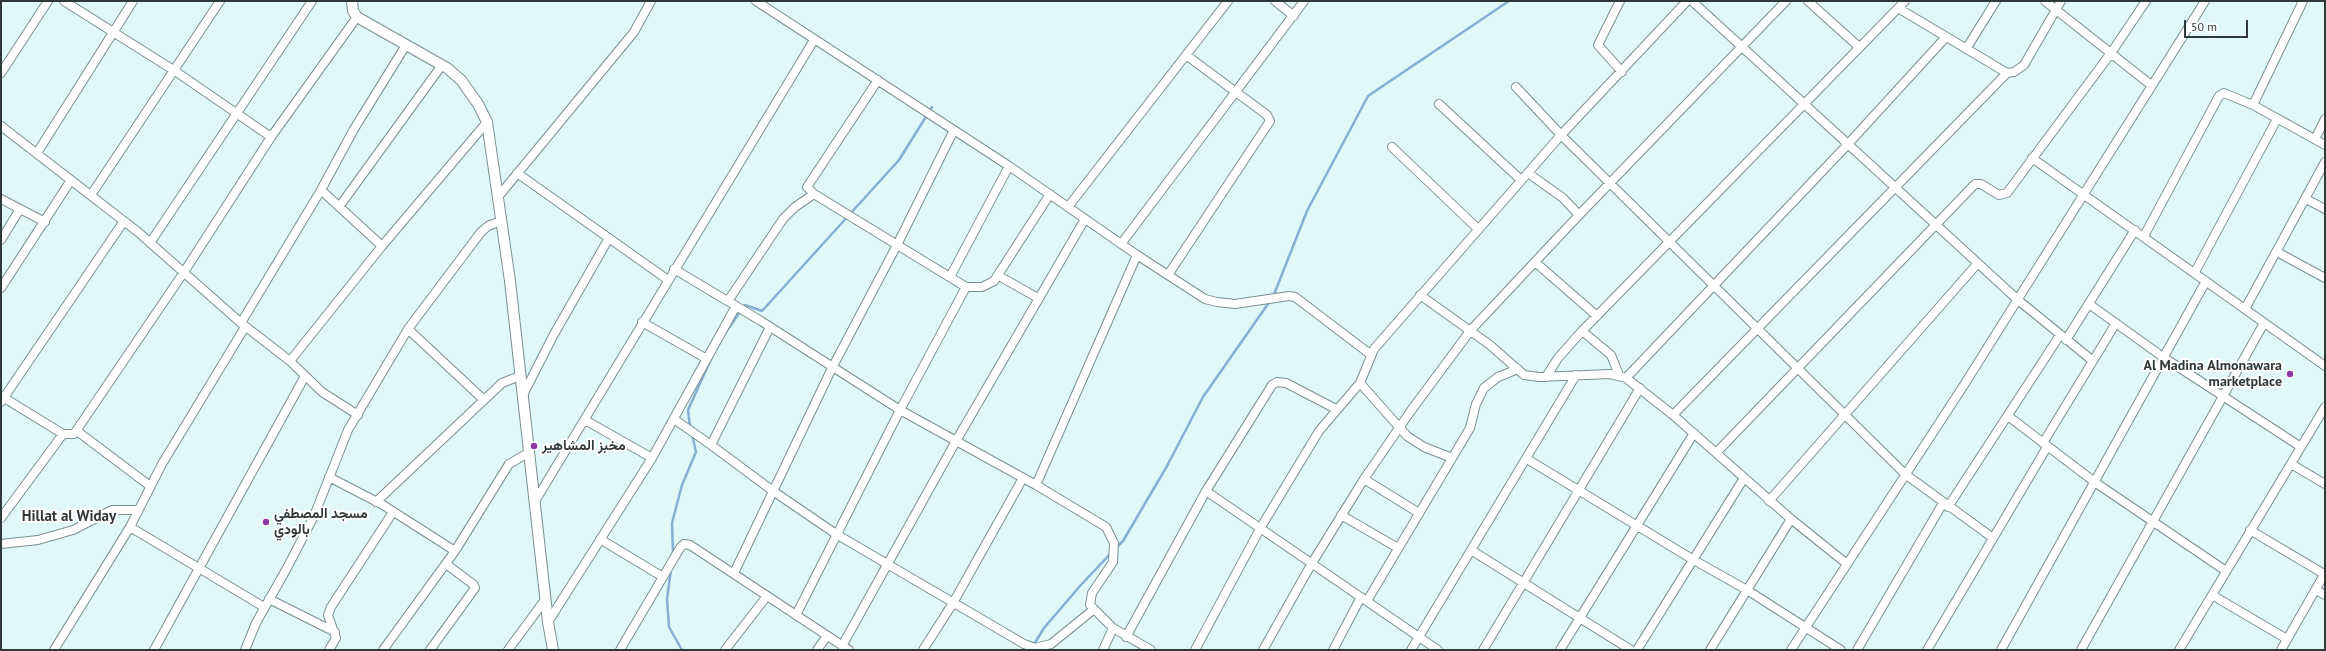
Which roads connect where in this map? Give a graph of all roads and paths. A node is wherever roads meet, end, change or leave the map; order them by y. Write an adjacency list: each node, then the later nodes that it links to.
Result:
1 (48, 1): 40 (street)
2 (64, 1): 28 (street)
3 (133, 1): 28 (street)
4 (220, 1): 38 (street)
5 (312, 1): 49 (street)
6 (352, 1): 27 (street)
7 (651, 1): 65 (street)
8 (756, 1): 30 (street)
9 (1228, 1): 36 (street)
10 (1275, 1): 26 (street)
11 (1304, 1): 26 (street)
12 (1620, 1): 39 (street)
13 (1687, 1): 39 (street)
14 (1692, 1): 32 (street)
15 (1786, 1): 32 (street)
16 (1808, 1): 33 (street)
17 (1905, 1): 24 (street)
18 (1996, 1): 34 (street)
19 (2045, 1): 25 (street)
20 (2061, 1): 25 (street)
21 (2146, 1): 35 (street)
22 (2204, 1): 43 (street)
23 (2303, 1): 48 (street)
24 (1898, 8): 29 (street); 33 (street)
25 (2057, 10): 35 (street); 41 (street)
26 (1294, 16): 45 (street)
27 (357, 17): 31 (street); 56 (street)
28 (114, 31): 38 (street); 61 (street)
29 (1946, 37): 34 (street); 58 (street)
30 (814, 40): 42 (street); 103 (street)
31 (406, 45): 37 (street); 71 (street)
32 (1742, 46): 47 (street); 69 (street)
33 (1859, 47): 47 (street)
34 (1966, 49): 41 (street)
35 (2111, 54): 43 (street); 62 (street)
36 (1186, 55): 45 (street); 80 (street)
37 (442, 65): 52 (street); 79 (street)
38 (175, 71): 49 (street); 75 (street)
39 (1622, 72): 55 (street)
40 (1, 73)
41 (2007, 73): 70 (street)
42 (878, 80): 54 (street); 72 (street)
43 (2151, 85): 74 (street)
44 (1516, 87): 55 (street)
45 (1236, 92): 96 (street); 106 (street)
46 (1439, 104): 68 (street)
47 (1806, 104): 58 (street); 94 (street)
48 (2253, 105): 51 (street); 91 (street)
49 (235, 113): 56 (street); 95 (street)
50 (2325, 118): 57 (street)
51 (2277, 119): 57 (street); 105 (street)
52 (487, 122): 76 (street); 98 (street)
53 (1, 126): 61 (street)
54 (953, 132): 64 (street); 97 (street)
55 (1561, 135): 66 (street); 69 (street)
56 (271, 137): 104 (street)
57 (2315, 139): 59 (street)
58 (1849, 143): 70 (street); 112 (street)
59 (2325, 145)
60 (1392, 147): 89 (street)
61 (37, 153): 67 (street)
62 (2032, 158): 74 (street); 88 (street)
63 (2325, 162): 78 (street)
64 (1009, 166): 73 (street); 108 (street)
65 (518, 173): 76 (street); 92 (street)
66 (1528, 173): 68 (street); 83 (street)
67 (71, 180): 75 (street); 87 (street)
68 (1521, 180): 89 (street)
69 (1610, 182): 83 (street); 94 (street)
70 (1895, 186): 88 (street); 128 (street)
71 (321, 190): 79 (street); 126 (street)
72 (814, 194): 97 (street); 118 (street)
73 (1050, 194): 80 (street); 107 (street)
74 (2083, 194): 90 (street); 117 (street)
75 (91, 195): 85 (street)
76 (498, 196): 86 (street)
77 (1, 199): 81 (street)
78 (2306, 199): 82 (street); 99 (street)
79 (339, 207): 98 (street)
80 (1068, 207): 84 (street)
81 (20, 209): 87 (street); 93 (street)
82 (2325, 209)
83 (1579, 215): 101 (street)
84 (1085, 219): 96 (street); 116 (street)
85 (124, 221): 95 (street); 150 (street)
86 (501, 221): 129 (street); 144 (street)
87 (44, 222): 114 (street)
88 (1937, 226): 102 (street); 141 (street)
89 (1478, 229): 115 (street)
90 (2135, 230): 91 (street); 119 (street)
91 (2144, 236): 105 (street)
92 (608, 238): 110 (street); 151 (street)
93 (1, 240)
94 (1670, 241): 112 (street); 122 (street)
95 (150, 243): 104 (street)
96 (1121, 244): 100 (street)
97 (897, 245): 108 (street); 139 (street)
98 (382, 246): 136 (street)
99 (2277, 252): 109 (street); 121 (street)
100 (1137, 256): 106 (street); 183 (street)
101 (1535, 262): 122 (street); 130 (street)
102 (1978, 263): 117 (street); 158 (street)
103 (674, 269): 110 (street); 118 (street)
104 (184, 272): 126 (street); 163 (street)
105 (2195, 272): 111 (street)
106 (1168, 275): 133 (street)
107 (999, 276): 113 (street); 116 (street)
108 (950, 277): 113 (street)
109 (2325, 278)
110 (668, 280): 123 (street)
111 (2206, 281): 121 (street); 134 (street)
112 (1714, 284): 128 (street); 145 (street)
113 (966, 287): 155 (street)
114 (1, 288)
115 (1420, 295): 130 (street); 133 (street)
116 (1038, 298): 166 (street)
117 (2018, 300): 132 (street); 176 (street)
118 (728, 301): 120 (street)
119 (2090, 304): 124 (street); 132 (street)
120 (736, 306): 127 (street); 135 (street)
121 (2245, 309): 125 (street)
122 (1597, 316): 131 (street)
123 (642, 322): 135 (street); 161 (street)
124 (2116, 323): 134 (street); 137 (street)
125 (2264, 323): 138 (street); 149 (street)
126 (243, 325): 136 (street); 184 (street)
127 (770, 327): 139 (street); 167 (street)
128 (1757, 327): 141 (street); 157 (street)
129 (408, 329): 152 (street); 156 (street)
130 (1470, 331): 140 (street); 162 (street)
131 (1582, 331): 145 (street); 146 (street)
132 (2063, 337): 137 (street); 159 (street)
133 (1370, 354): 147 (street)
134 (2163, 357): 149 (street); 181 (street)
135 (707, 359): 160 (street)
136 (290, 361): 143 (street)
137 (2093, 361): 168 (street)
138 (2325, 366)
139 (832, 368): 155 (street); 186 (street)
140 (1518, 369): 146 (street); 173 (street)
141 (1798, 370): 158 (street); 171 (street)
142 (1576, 375): 145 (street); 146 (street); 174 (street)
143 (305, 376): 156 (street); 215 (street)
144 (520, 376): 151 (street); 152 (street)
145 (1622, 376): 148 (street)
146 (1546, 377)
147 (1360, 383): 154 (street); 162 (street)
148 (1640, 388): 157 (street); 185 (street)
149 (2224, 397): 169 (street); 198 (street)
150 (2, 398): 164 (street)
151 (522, 398): 170 (street)
152 (484, 400): 189 (street)
153 (2325, 408): 169 (street)
154 (1336, 409): 187 (street); 201 (street)
155 (900, 410): 166 (street); 203 (street)
156 (358, 415): 177 (street)
157 (1672, 415): 165 (street)
158 (1844, 416): 176 (street); 188 (street)
159 (2008, 416): 168 (street); 191 (street)
160 (674, 418): 167 (street); 172 (street)
161 (586, 420): 172 (street); 190 (street)
162 (1398, 428): 173 (street); 180 (street)
163 (77, 431): 164 (street); 184 (street)
164 (63, 434): 196 (street)
165 (1694, 434): 171 (street); 199 (street)
166 (956, 441): 178 (street); 214 (street)
167 (711, 445): 186 (street)
168 (2045, 445): 181 (street); 204 (street)
169 (2301, 447): 175 (street)
170 (528, 453): 190 (street); 209 (street)
171 (1716, 453): 179 (street)
172 (652, 458): 205 (street)
173 (1452, 458): 194 (street)
174 (1527, 459): 185 (street); 208 (street)
175 (2291, 464): 182 (street); 202 (street)
176 (1905, 474): 191 (street); 213 (street)
177 (329, 477): 189 (street); 226 (street)
178 (1023, 478): 183 (street); 229 (street)
179 (1744, 478): 188 (street); 210 (street)
180 (1364, 479): 194 (street); 195 (street)
181 (2096, 483): 198 (street); 271 (street)
182 (2325, 484)
183 (1036, 485): 231 (street)
184 (150, 486): 192 (street)
185 (1579, 490): 199 (street); 220 (street)
186 (773, 491): 203 (street); 217 (street)
187 (1206, 491): 201 (street); 239 (street)
188 (1769, 501): 197 (street)
189 (376, 502): 193 (street)
190 (534, 503): 228 (street)
191 (1946, 505): 204 (street); 269 (street)
192 (138, 510): 200 (street); 206 (street)
193 (393, 512): 209 (street); 237 (street)
194 (1419, 513): 207 (street)
195 (1341, 516): 207 (street); 211 (street)
196 (1, 518)
197 (1790, 519): 213 (street); 221 (street)
198 (2152, 521): 216 (street); 272 (street)
199 (1636, 526): 210 (street); 233 (street)
200 (130, 527): 215 (street); 243 (street)
201 (1261, 527): 211 (street); 257 (street)
202 (2250, 530): 216 (street); 218 (street)
203 (836, 534): 214 (street); 232 (street)
204 (1993, 538): 270 (street)
205 (600, 539): 219 (street); 234 (street)
206 (1, 544)
207 (1398, 548): 227 (street)
208 (1471, 550): 220 (street); 240 (street)
209 (455, 551): 212 (street)
210 (1692, 560): 221 (street); 265 (street)
211 (1312, 563): 227 (street); 258 (street)
212 (446, 564): 247 (street); 248 (street)
213 (1847, 564): 235 (street)
214 (889, 565): 229 (street); 242 (street)
215 (199, 568): 230 (street); 244 (street)
216 (2226, 571): 223 (street)
217 (734, 573): 219 (street); 225 (street)
218 (2325, 574): 222 (street)
219 (663, 577): 251 (street)
220 (1523, 582): 233 (street); 262 (street)
221 (1747, 590): 235 (street); 266 (street)
222 (2316, 590): 224 (street); 241 (street)
223 (2212, 595): 241 (street); 273 (street)
224 (2325, 595)
225 (767, 596): 232 (street); 252 (street)
226 (269, 599): 230 (street); 237 (street)
227 (1364, 599): 240 (street); 259 (street)
228 (545, 600): 234 (street); 249 (street)
229 (953, 603): 231 (street); 254 (street)
230 (264, 607): 245 (street)
231 (1093, 610): 236 (street)
232 (796, 615): 238 (street)
233 (1579, 619): 263 (street); 264 (street)
234 (548, 622): 250 (street)
235 (1806, 627): 267 (street); 268 (street)
236 (1113, 628): 239 (street); 255 (street)
237 (335, 632): 246 (street)
238 (827, 636): 242 (street); 253 (street)
239 (1126, 637): 256 (street)
240 (1419, 638): 260 (street); 261 (street)
241 (2287, 639): 274 (street)
242 (845, 648)
243 (54, 650)
244 (154, 650)
245 (245, 650)
246 (329, 650)
247 (383, 650)
248 (430, 650)
249 (508, 650)
250 (553, 650)
251 (620, 650)
252 (725, 650)
253 (818, 650)
254 (923, 650)
255 (1103, 650)
256 (1151, 650)
257 (1195, 650)
258 (1263, 650)
259 (1333, 650)
260 (1411, 650)
261 (1438, 650)
262 (1483, 650)
263 (1560, 650)
264 (1631, 650)
265 (1637, 650)
266 (1710, 650)
267 (1791, 650)
268 (1841, 650)
269 (1857, 650)
270 (1927, 650)
271 (2001, 650)
272 (2081, 650)
273 (2179, 650)
274 (2281, 650)

